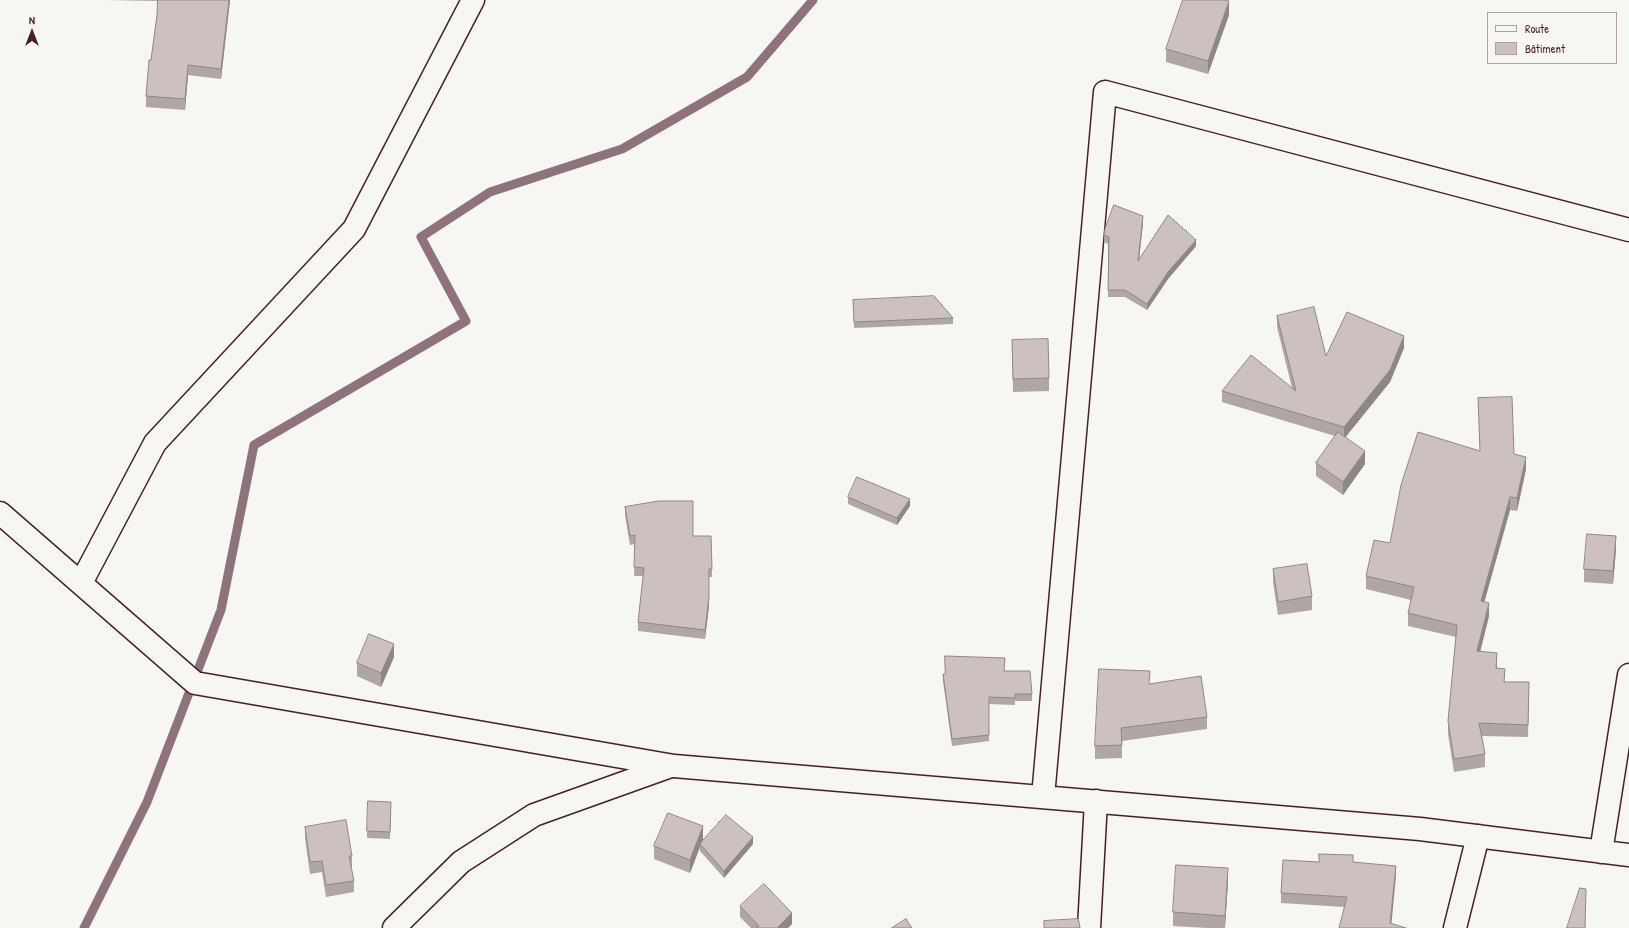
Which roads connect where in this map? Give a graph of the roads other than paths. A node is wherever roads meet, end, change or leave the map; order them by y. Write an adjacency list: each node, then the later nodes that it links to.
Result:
1 (473, 0): 4 (street)
2 (1629, 230): 7 (street)
3 (0, 513): 4 (street)
4 (82, 583): 6 (street)
5 (1629, 675): 10 (street)
6 (674, 766): 7 (street); 12 (street)
7 (1043, 797): 8 (street)
8 (1096, 802): 9 (street); 13 (street)
9 (1478, 836): 10 (street); 14 (street)
10 (1600, 852): 11 (street)
11 (1629, 855)
12 (394, 928)
13 (1089, 928)
14 (1455, 928)

